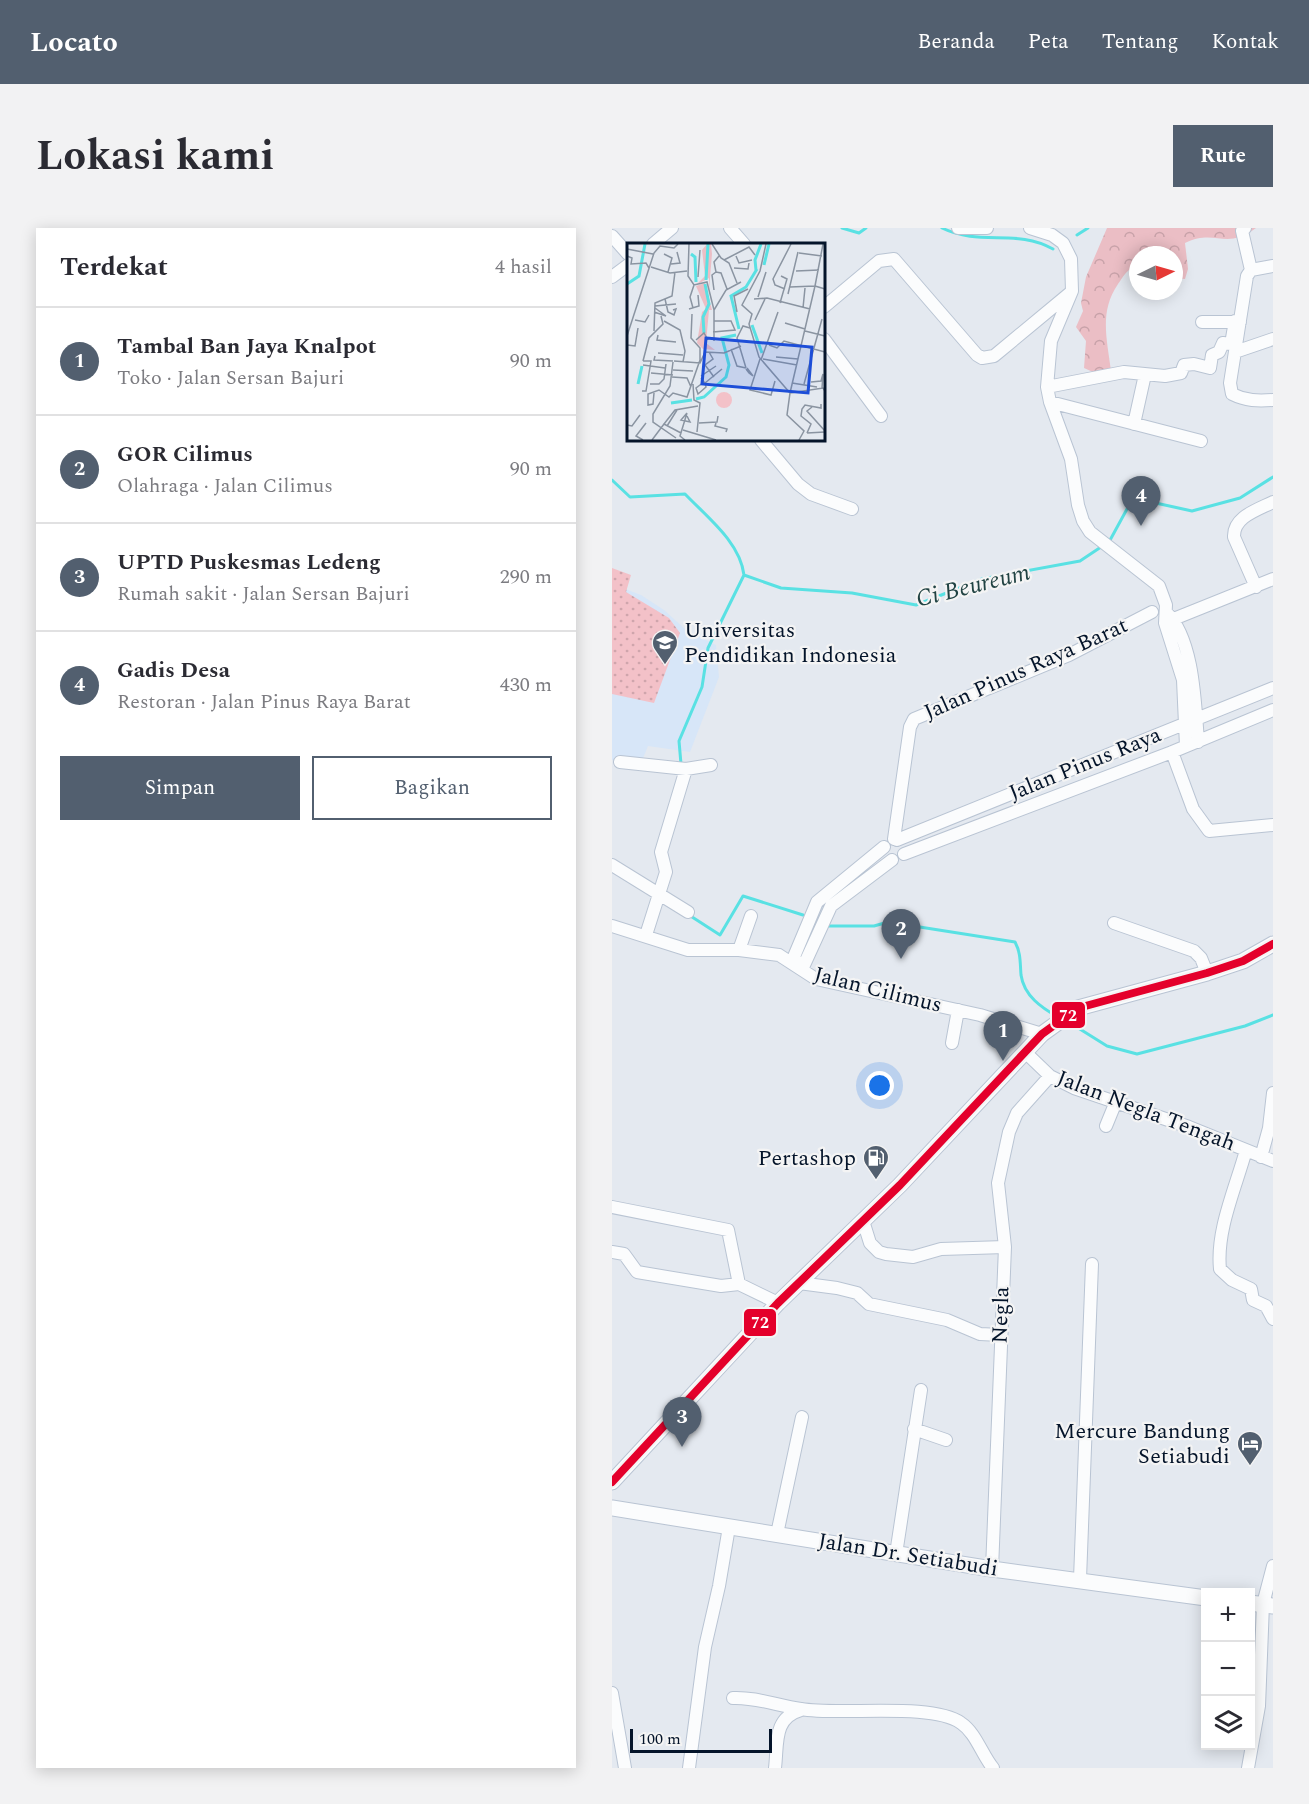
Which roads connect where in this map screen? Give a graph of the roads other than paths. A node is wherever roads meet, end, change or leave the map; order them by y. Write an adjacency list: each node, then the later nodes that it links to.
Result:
1 (672, 228): 8 (street)
2 (730, 228): 9 (street)
3 (958, 228): 4 (street)
4 (987, 228)
5 (1030, 228): 13 (street)
6 (1245, 228): 12 (street)
7 (612, 236): 10 (street)
8 (654, 243)
9 (743, 243)
10 (627, 253)
11 (1273, 266): 12 (street)
12 (1251, 270): 16 (street)
13 (1072, 291): 14 (street); 21 (street)
14 (825, 306)
15 (1202, 322): 16 (street)
16 (1237, 322): 19 (street); 21 (street)
17 (1273, 339): 19 (street)
18 (825, 340): 24 (street)
19 (1234, 352): 22 (street)
20 (1144, 379): 25 (street)
21 (1047, 387): 23 (street)
22 (1273, 400)
23 (1050, 402): 25 (street); 33 (street)
24 (881, 416)
25 (1134, 424): 27 (street)
26 (762, 441): 29 (street)
27 (1201, 441)
28 (1273, 502): 31 (street)
29 (852, 509)
30 (1273, 579): 31 (street)
31 (1256, 587): 33 (street)
32 (1152, 612): 48 (street, Jalan Pinus Raya Barat)
33 (1169, 618): 36 (street)
34 (1273, 688): 36 (street, Jalan Pinus Raya)
35 (1273, 710): 38 (street, Jalan Pinus Raya)
36 (1190, 722): 37 (street, Jalan Pinus Raya); 38 (street)
37 (1152, 737): 39 (street); 43 (street, Jalan Pinus Raya)
38 (1192, 744): 39 (street, Jalan Pinus Raya)
39 (1166, 754): 44 (street, Jalan Pinus Raya); 47 (street)
40 (620, 762): 42 (street)
41 (711, 765): 42 (street)
42 (686, 769): 52 (street)
43 (1041, 782): 44 (street); 45 (street, Jalan Pinus Raya)
44 (1048, 799): 46 (street, Jalan Pinus Raya)
45 (996, 800): 46 (street); 48 (street, Jalan Pinus Raya)
46 (1003, 816): 49 (street, Jalan Pinus Raya)
47 (1273, 825)
48 (892, 842): 49 (street); 50 (street); 50 (street, Jalan Pinus Raya)
49 (904, 854): 50 (street, Jalan Pinus Raya)
50 (892, 860)
51 (612, 865): 52 (street)
52 (659, 893): 53 (street); 57 (street)
53 (688, 912)
54 (751, 916): 59 (street)
55 (1114, 923): 60 (street)
56 (613, 925): 57 (street, Jalan Cilimus)
57 (646, 935): 59 (street, Jalan Cilimus)
58 (1273, 944): 60 (main road)
59 (739, 950): 61 (street, Jalan Cilimus)
60 (1207, 973): 62 (main road)
61 (958, 1010): 62 (street, Jalan Cilimus); 63 (street)
62 (1042, 1034): 64 (main road)
63 (952, 1042)
64 (1025, 1052): 65 (street, Jalan Negla Tengah); 72 (main road)
65 (1050, 1076): 67 (street, Jalan Negla Tengah); 73 (street, Negla)
66 (1273, 1093): 70 (street)
67 (1115, 1104): 68 (street); 69 (street, Jalan Negla Tengah)
68 (1106, 1126)
69 (1246, 1150): 70 (street, Jalan Negla Tengah); 79 (street)
70 (1267, 1159)
71 (612, 1207): 77 (street)
72 (860, 1223): 73 (street); 76 (main road)
73 (1005, 1247): 80 (street, Negla)
74 (612, 1252): 77 (street)
75 (1092, 1263): 92 (street)
76 (799, 1283): 78 (main road); 80 (street)
77 (739, 1284): 78 (street)
78 (778, 1303): 85 (main road)
79 (1273, 1319)
80 (1000, 1335): 91 (street, Negla)
81 (921, 1390): 83 (street)
82 (802, 1417): 88 (street)
83 (914, 1429): 84 (street); 89 (street)
84 (946, 1440)
85 (612, 1482)
86 (612, 1508): 87 (main road, Jalan Dr. Setiabudi)
87 (729, 1527): 88 (main road, Jalan Dr. Setiabudi); 100 (street)
88 (777, 1534): 89 (main road, Jalan Dr. Setiabudi)
89 (896, 1554): 91 (main road, Jalan Dr. Setiabudi)
90 (1273, 1566): 94 (street)
91 (992, 1569): 92 (main road, Jalan Dr. Setiabudi)
92 (1080, 1579): 93 (main road, Jalan Dr. Setiabudi)
93 (1201, 1597)
94 (1262, 1604): 103 (street)
95 (612, 1693): 99 (street)
96 (733, 1698): 97 (street)
97 (802, 1710): 101 (street); 102 (street)
98 (612, 1767): 99 (street)
99 (625, 1767)
100 (688, 1768)
101 (775, 1768)
102 (993, 1768)
103 (1248, 1768)

